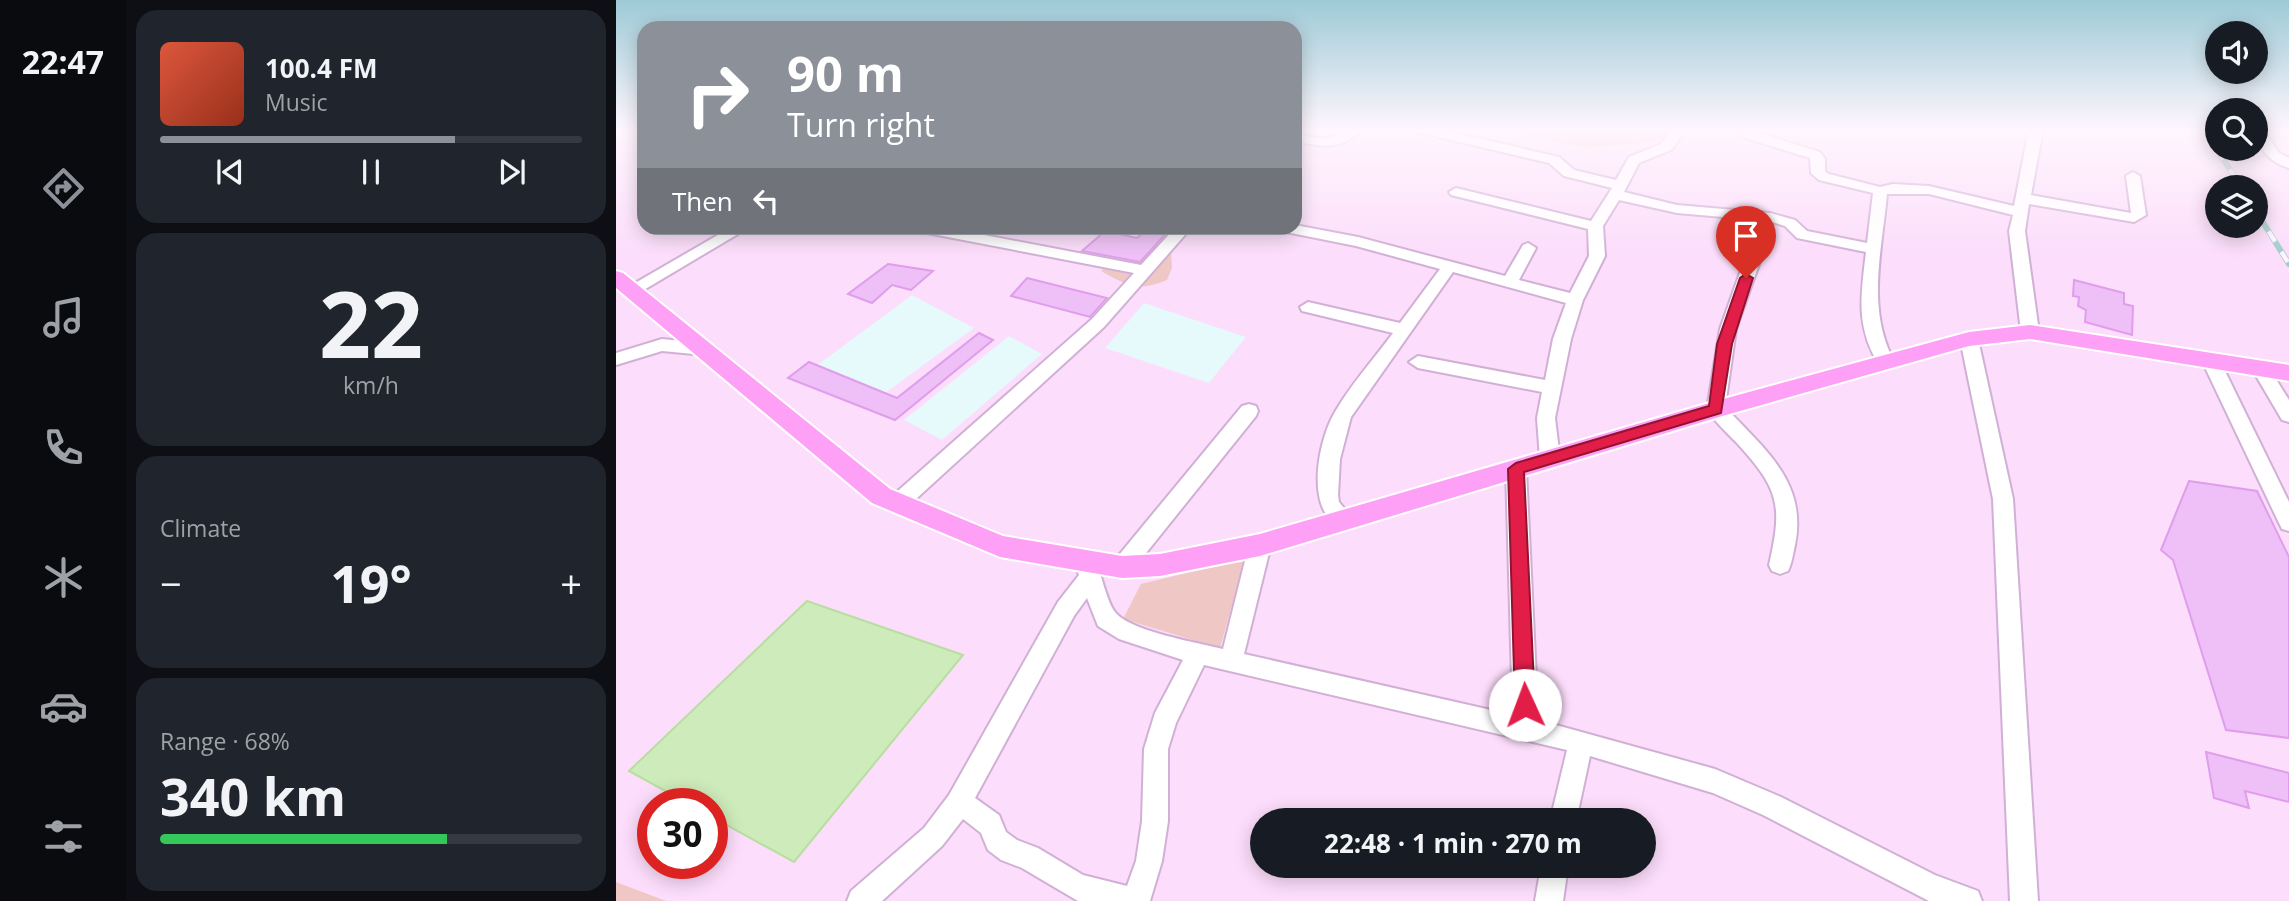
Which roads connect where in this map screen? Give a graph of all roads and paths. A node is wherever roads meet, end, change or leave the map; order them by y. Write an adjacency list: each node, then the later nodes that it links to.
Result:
1 (1568, 171): 6 (street)
2 (1627, 171): 6 (street)
3 (1818, 171): 7 (street)
4 (2027, 171): 9 (street)
5 (2133, 176): 9 (street)
6 (1616, 189): 10 (street); 16 (street)
7 (1880, 191): 9 (street); 16 (street)
8 (1456, 192): 10 (street)
9 (2021, 205): 25 (street)
10 (1595, 226): 22 (street)
11 (1302, 231): 18 (street)
12 (726, 235): 21 (street)
13 (965, 235): 19 (street)
14 (1176, 235): 19 (street)
15 (1528, 248): 20 (street)
16 (1874, 250): 29 (street)
17 (1755, 253): 35 (street)
18 (1450, 266): 20 (street); 24 (street)
19 (1143, 270): 40 (street)
20 (1510, 281): 22 (street)
21 (624, 284): 27 (main road)
22 (1575, 300): 34 (street)
23 (1308, 307): 24 (street)
24 (1404, 330): 41 (street)
25 (2030, 332): 26 (main road); 30 (main road)
26 (1969, 339): 29 (main road); 59 (street)
27 (704, 349): 28 (street); 40 (main road)
28 (616, 359)
29 (1885, 361): 35 (main road)
30 (2211, 361): 32 (main road); 42 (street)
31 (1418, 362): 34 (street)
32 (2261, 369): 33 (main road); 37 (street)
33 (2289, 373)
34 (1553, 388): 38 (street)
35 (1716, 409): 38 (main road); 44 (street)
36 (1249, 411): 45 (street)
37 (2289, 415)
38 (1550, 459): 39 (main road)
39 (1516, 469): 41 (main road); 49 (street)
40 (898, 503): 46 (main road)
41 (1344, 520): 43 (main road)
42 (2289, 523)
43 (1260, 545): 45 (main road); 48 (street)
44 (1780, 565)
45 (1122, 567): 46 (main road)
46 (1087, 570): 47 (street); 51 (street)
47 (1198, 654): 48 (street); 56 (street)
48 (1231, 661): 49 (street)
49 (1526, 729): 50 (street)
50 (1581, 742): 52 (street); 58 (street)
51 (958, 804): 54 (street); 55 (street)
52 (1566, 808)
53 (1553, 878): 57 (street)
54 (861, 901)
55 (1130, 901)
56 (1136, 901)
57 (1549, 901)
58 (1968, 901)
59 (2024, 901)

